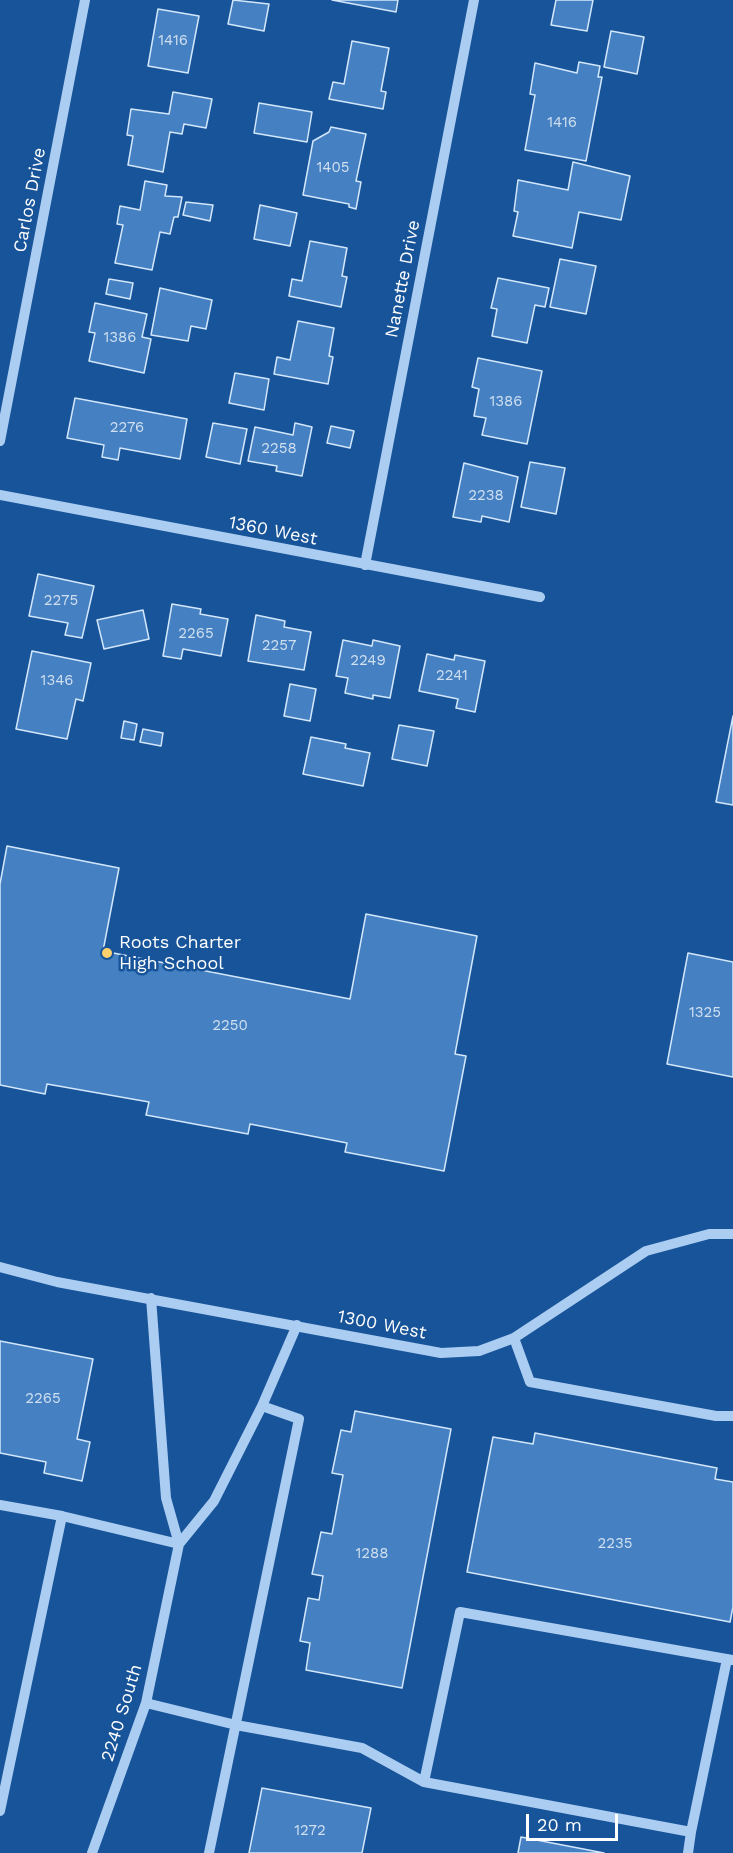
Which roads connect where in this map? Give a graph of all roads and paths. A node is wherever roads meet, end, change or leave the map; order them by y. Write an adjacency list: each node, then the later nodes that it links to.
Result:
1 (85, 0): 3 (street, Carlos Drive)
2 (474, 0): 5 (street, Nanette Drive)
3 (0, 441)
4 (0, 495): 5 (street, 1360 West)
5 (365, 565): 6 (street, 1360 West)
6 (540, 597)
7 (733, 1234): 11 (street, 1300 West)
8 (0, 1267): 9 (street, 1300 West)
9 (151, 1298): 10 (street, 1300 West); 16 (street, 2240 South)
10 (297, 1325): 11 (street, 1300 West); 12 (street, 2240 South)
11 (514, 1338): 13 (street)
12 (262, 1406): 16 (street, 2240 South); 19 (street)
13 (733, 1416)
14 (0, 1505): 15 (street)
15 (62, 1516): 16 (street); 21 (street)
16 (179, 1544): 18 (street, 2240 South)
17 (730, 1659): 20 (street); 22 (street)
18 (146, 1703): 19 (street); 23 (street, 2240 South)
19 (236, 1725): 20 (street); 24 (street)
20 (424, 1782): 22 (street)
21 (0, 1811)
22 (691, 1832): 25 (street)
23 (92, 1853)
24 (210, 1853)
25 (688, 1853)

